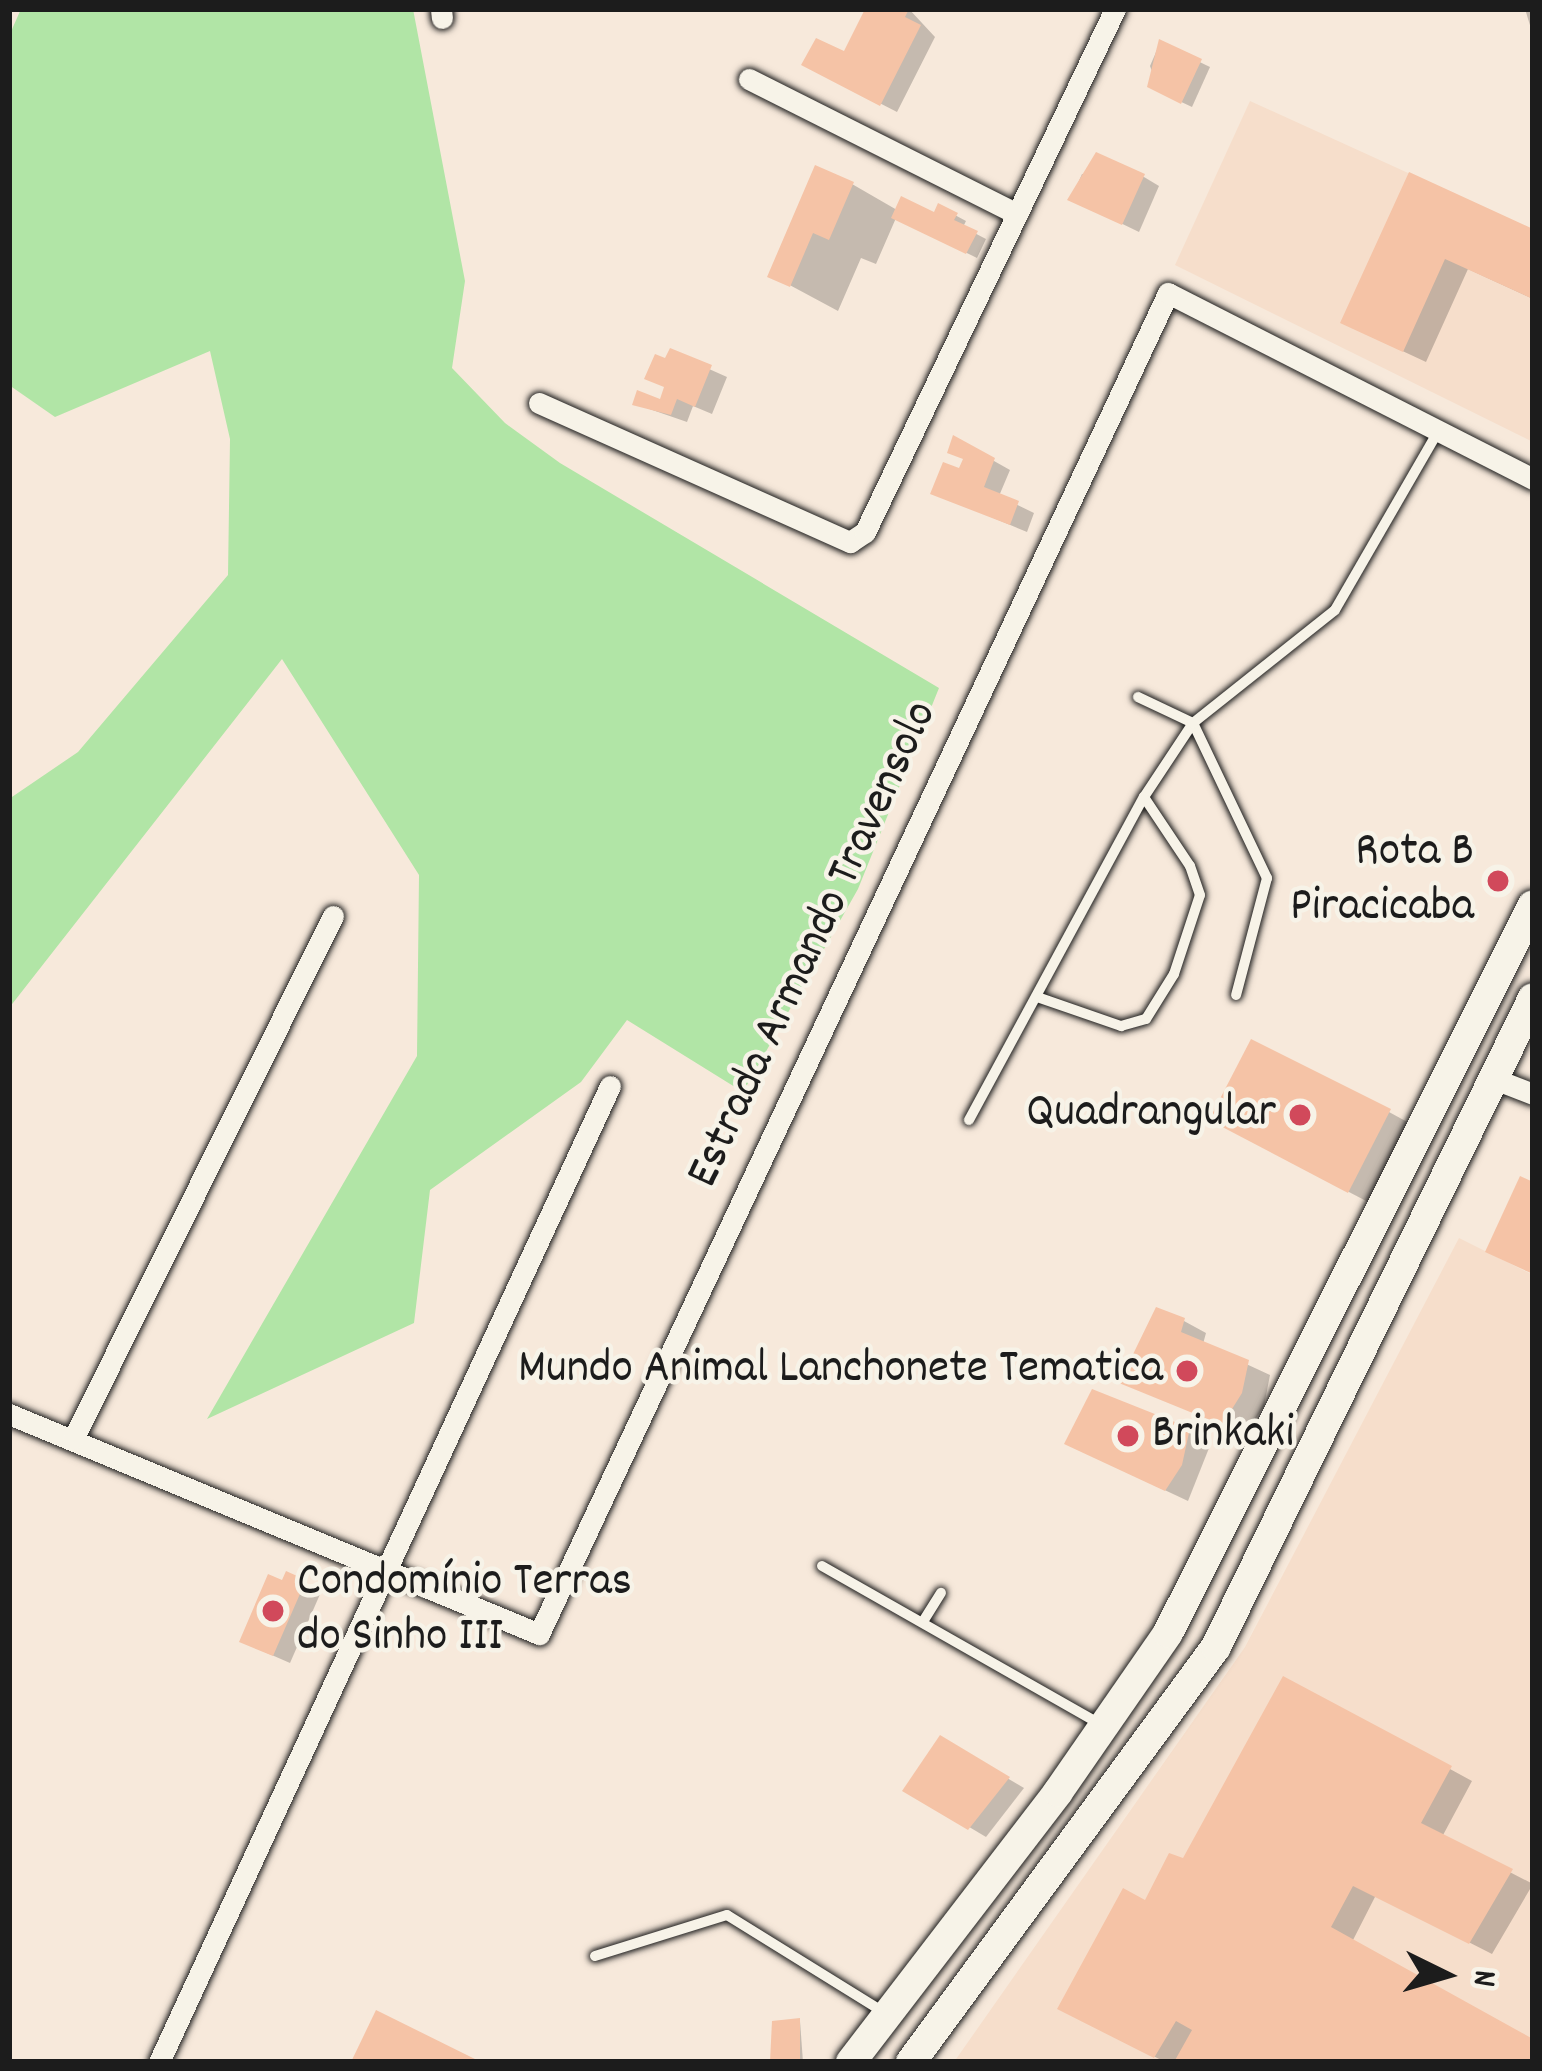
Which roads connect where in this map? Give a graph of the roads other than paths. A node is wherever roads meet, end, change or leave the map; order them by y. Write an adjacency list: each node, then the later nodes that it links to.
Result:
1 (1115, 9): 3 (street)
2 (748, 79): 3 (street)
3 (1017, 214): 4 (street)
4 (538, 403)
5 (1437, 433): 6 (street); 8 (lane); 23 (street, Estrada Armando Travensolo)
6 (1533, 479)
7 (1138, 697): 8 (lane)
8 (1192, 723): 9 (lane); 13 (lane)
9 (1144, 797): 14 (lane); 14 (lane)
10 (1533, 904): 12 (main road)
11 (333, 916): 21 (street)
12 (1500, 971): 16 (main road); 26 (main road)
13 (1236, 995)
14 (1040, 998): 19 (lane)
15 (1533, 998): 16 (main road)
16 (1492, 1078): 18 (street); 28 (main road)
17 (610, 1086): 23 (street)
18 (1533, 1094)
19 (969, 1120)
20 (9, 1414): 21 (street)
21 (73, 1439): 23 (street)
22 (821, 1566): 25 (lane)
23 (383, 1569): 31 (street)
24 (940, 1593): 25 (lane)
25 (924, 1620): 26 (lane)
26 (1105, 1726): 27 (main road)
27 (1038, 1820): 28 (main road); 30 (main road)
28 (1010, 1928): 33 (main road)
29 (595, 1956): 30 (lane)
30 (888, 2014): 32 (main road)
31 (159, 2062)
32 (851, 2062)
33 (911, 2062)

